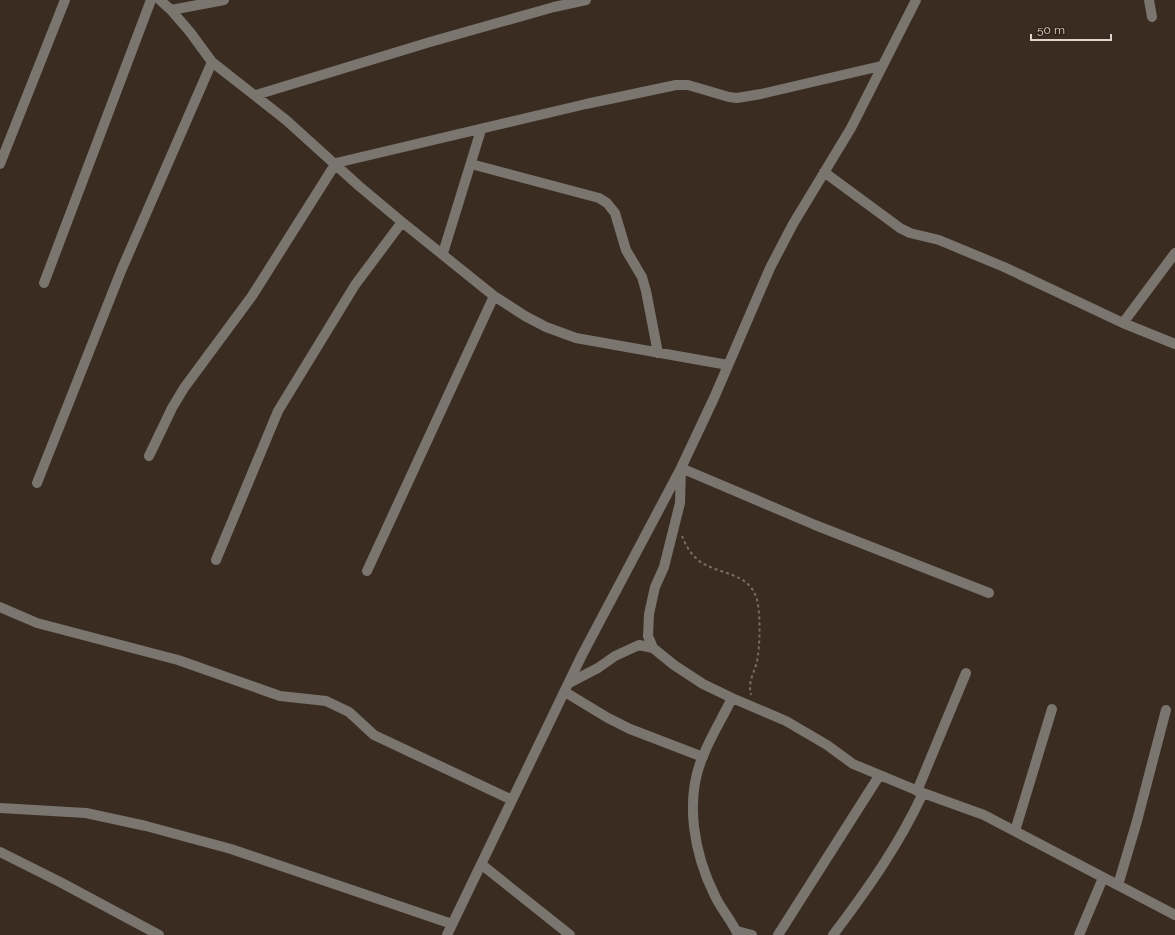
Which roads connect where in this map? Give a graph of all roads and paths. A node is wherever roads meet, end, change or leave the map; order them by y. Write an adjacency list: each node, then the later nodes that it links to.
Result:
1 (65, 0): 16 (street)
2 (151, 0): 22 (street)
3 (160, 0): 9 (street)
4 (224, 0): 9 (street)
5 (586, 0): 8 (street)
6 (916, 0): 12 (street)
7 (1149, 0): 10 (street)
8 (553, 4): 13 (street)
9 (171, 10): 11 (street)
10 (1152, 17)
11 (212, 62): 13 (street); 30 (street)
12 (880, 66): 14 (street); 18 (street)
13 (256, 95): 15 (street)
14 (481, 130): 15 (street); 17 (street)
15 (336, 163): 19 (street); 28 (street)
16 (0, 164)
17 (471, 164): 21 (street); 26 (street)
18 (824, 172): 24 (street); 27 (street)
19 (402, 222): 21 (street); 32 (street)
20 (1175, 252): 24 (street)
21 (443, 253): 23 (street)
22 (44, 283)
23 (494, 296): 26 (street); 33 (street)
24 (1123, 323): 25 (street)
25 (1175, 344)
26 (658, 353): 27 (street)
27 (728, 365): 29 (street)
28 (149, 456)
29 (681, 468): 34 (street); 36 (street); 38 (street)
30 (37, 483)
31 (681, 535): 40 (path)
32 (216, 560)
33 (367, 571)
34 (989, 592)
35 (0, 607): 46 (street)
36 (653, 648): 38 (street); 39 (street)
37 (966, 674): 45 (street)
38 (567, 687): 43 (street); 46 (street)
39 (732, 698): 40 (street); 43 (street)
40 (754, 708): 44 (street)
41 (1052, 709): 48 (street)
42 (1166, 710): 52 (street)
43 (703, 757): 55 (street)
44 (878, 776): 45 (street); 61 (street)
45 (920, 792): 48 (street); 62 (street)
46 (512, 800): 50 (street)
47 (0, 808): 54 (street)
48 (1015, 831): 51 (street)
49 (0, 852): 57 (street)
50 (481, 864): 54 (street); 59 (street)
51 (1103, 878): 52 (street); 56 (street)
52 (1118, 885): 53 (street)
53 (1175, 915)
54 (452, 924): 58 (street)
55 (737, 933): 60 (street)
56 (1081, 934)
57 (159, 935)
58 (447, 935)
59 (570, 935)
60 (752, 935)
61 (778, 935)
62 (833, 935)

